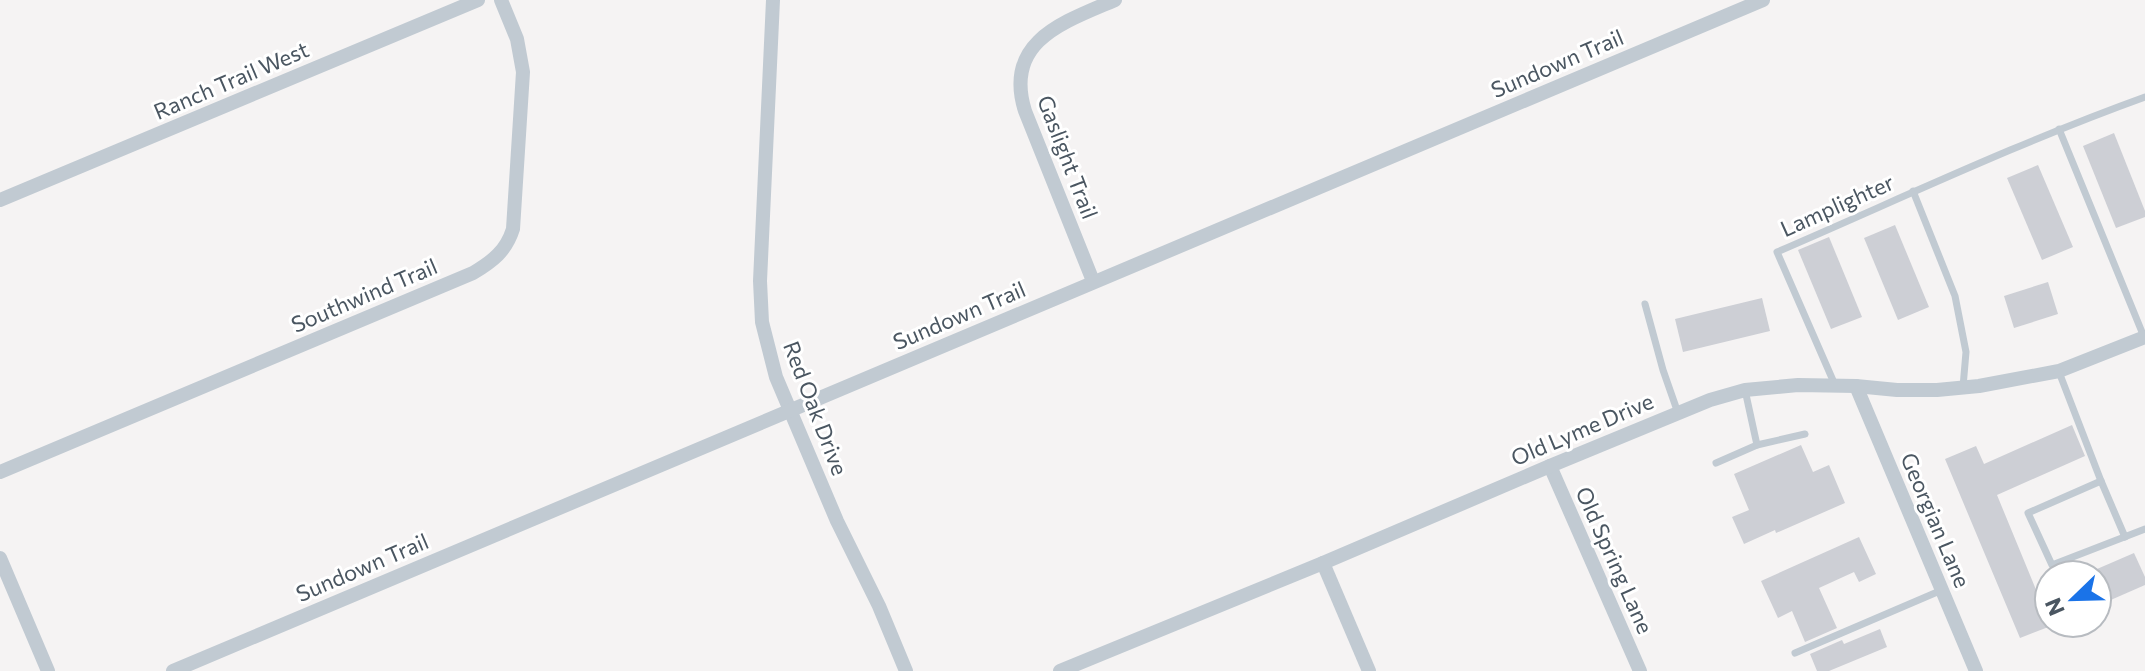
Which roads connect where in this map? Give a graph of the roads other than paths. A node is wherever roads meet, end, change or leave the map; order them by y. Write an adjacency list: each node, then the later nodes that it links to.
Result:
1 (478, 0): 9 (street, Ranch Trail West)
2 (501, 0): 24 (street, Southwind Trail)
3 (773, 0): 18 (street, Red Oak Drive)
4 (1115, 0): 10 (street, Gaslight Trail)
5 (1763, 0): 10 (street, Sundown Trail)
6 (2145, 97): 7 (lane, Lamplighter)
7 (2059, 129): 8 (lane, Lamplighter); 12 (lane)
8 (1913, 191): 14 (lane, Lamplighter); 16 (lane, Lamplighter)
9 (0, 200)
10 (1093, 281): 18 (street, Sundown Trail)
11 (1645, 304): 19 (lane)
12 (2144, 337): 13 (street, Old Lyme Drive)
13 (2059, 371): 16 (street, Old Lyme Drive); 25 (lane)
14 (1835, 385): 15 (street, Old Lyme Drive); 17 (street, Old Lyme Drive)
15 (1856, 386): 16 (street, Old Lyme Drive); 30 (street, Georgian Lane)
16 (1963, 387)
17 (1745, 390): 19 (street, Old Lyme Drive); 21 (lane)
18 (790, 411): 34 (street, Sundown Trail); 35 (street, Red Oak Drive)
19 (1678, 413): 23 (street, Old Lyme Drive)
20 (1805, 434): 21 (lane)
21 (1757, 445): 22 (lane)
22 (1716, 463)
23 (1550, 466): 29 (street, Old Lyme Drive); 38 (street, Old Spring Lane)
24 (0, 472)
25 (2101, 481): 27 (lane); 27 (lane)
26 (2145, 529): 27 (lane)
27 (2125, 537)
28 (0, 558): 33 (street)
29 (1323, 563): 32 (street, Old Lyme Drive); 37 (street)
30 (1942, 590): 31 (lane); 39 (street, Georgian Lane)
31 (1795, 653)
32 (1088, 665): 36 (street, Old Lyme Drive)
33 (48, 671)
34 (173, 671)
35 (906, 671)
36 (1060, 671)
37 (1369, 671)
38 (1640, 671)
39 (1976, 671)

